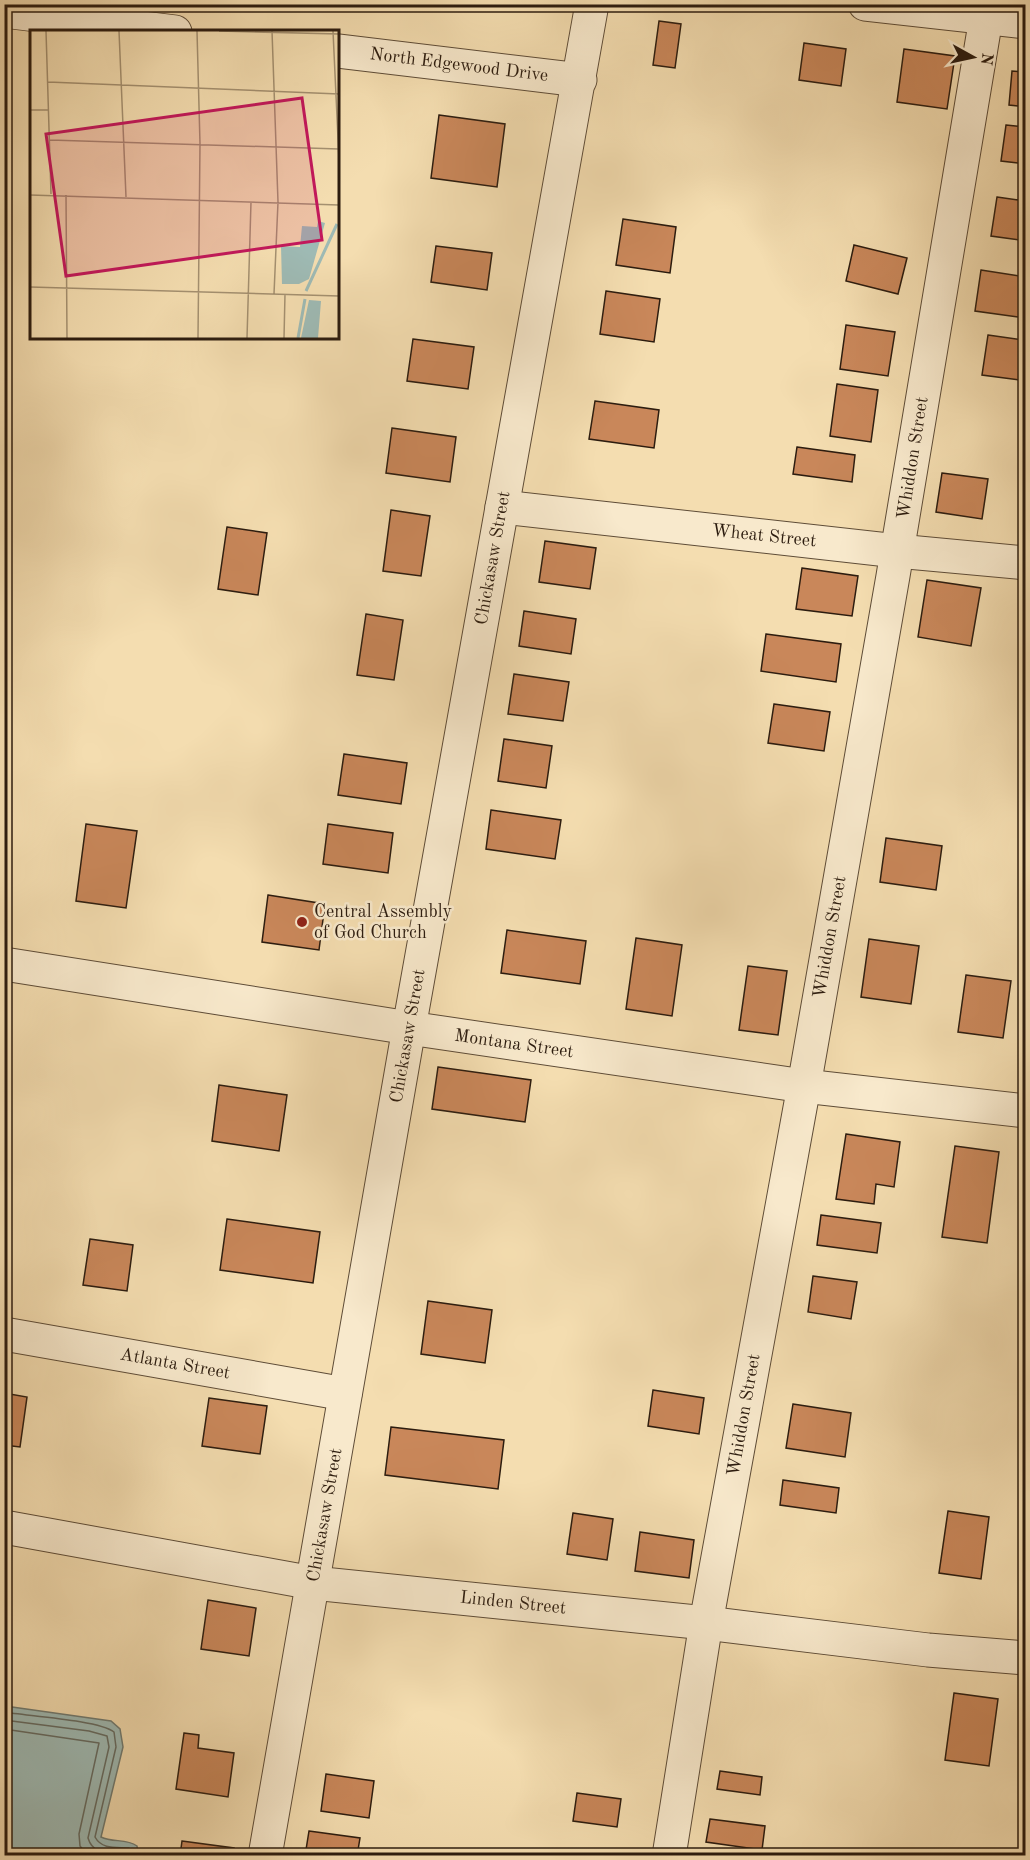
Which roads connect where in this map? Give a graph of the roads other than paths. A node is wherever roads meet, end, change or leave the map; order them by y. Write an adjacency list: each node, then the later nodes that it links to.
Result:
1 (592, 4): 8 (street, Chickasaw Street)
2 (865, 4): 4 (street)
3 (4, 11): 6 (street)
4 (986, 18): 5 (street); 10 (street, Whiddon Street)
5 (1026, 22)
6 (159, 30)
7 (339, 51): 8 (street, North Edgewood Drive)
8 (580, 80): 9 (street, Chickasaw Street)
9 (502, 507): 10 (street, Wheat Street); 13 (street, Chickasaw Street)
10 (897, 551): 11 (street, Wheat Street); 14 (street, Whiddon Street)
11 (1026, 563)
12 (4, 964): 13 (street, Montana Street)
13 (409, 1028): 14 (street, Montana Street); 17 (street, Chickasaw Street)
14 (804, 1086): 15 (street, Montana Street); 20 (street, Whiddon Street)
15 (1026, 1111)
16 (4, 1334): 17 (street, Atlanta Street)
17 (345, 1394): 19 (street, Chickasaw Street)
18 (4, 1527): 19 (street, Linden Street)
19 (313, 1583): 20 (street, Linden Street); 22 (street, Chickasaw Street)
20 (706, 1623): 21 (street, Linden Street); 23 (street, Whiddon Street)
21 (1026, 1658)
22 (265, 1856)
23 (669, 1856)

